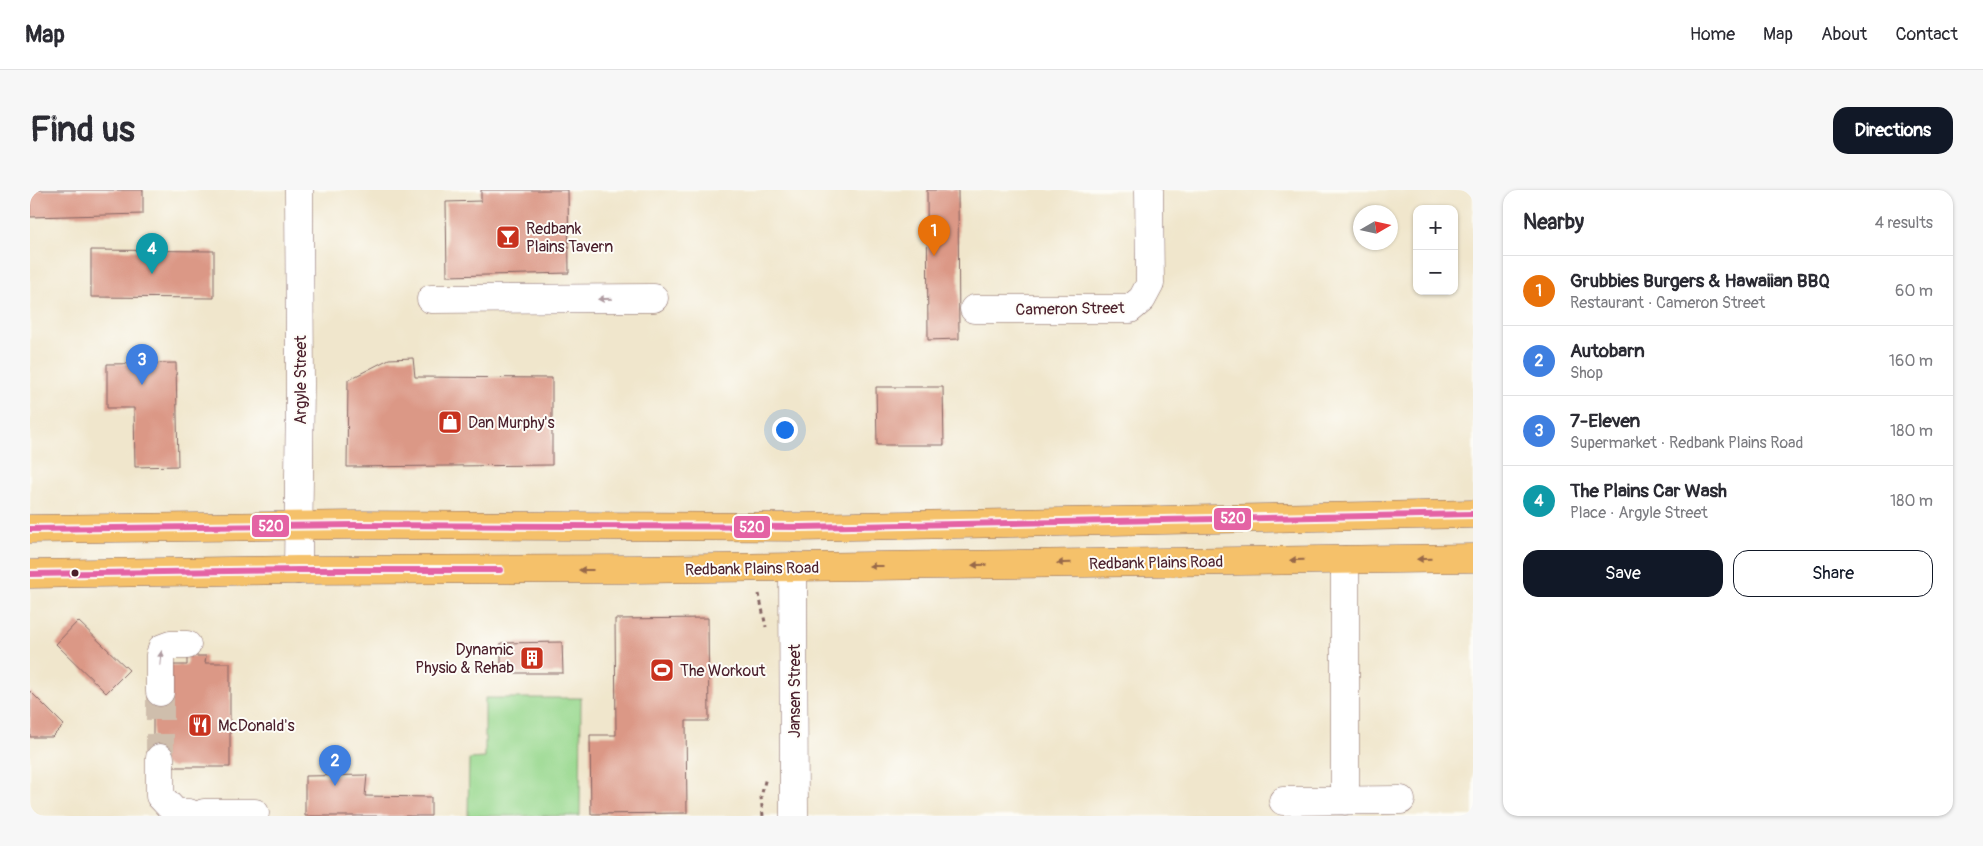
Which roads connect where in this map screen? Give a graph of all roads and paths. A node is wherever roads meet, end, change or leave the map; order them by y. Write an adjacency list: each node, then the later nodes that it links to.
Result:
1 (299, 190): 7 (street, Argyle Street)
2 (1149, 190): 5 (street, Cameron Street)
3 (654, 298): 4 (street, one-way to 4)
4 (431, 300)
5 (974, 309)
6 (1473, 514): 8 (main road)
7 (299, 526): 8 (main road); 9 (main road); 15 (street, Argyle Street)
8 (800, 527): 13 (main road)
9 (30, 529)
10 (30, 555): 17 (main road)
11 (1473, 558): 12 (main road, Redbank Plains Road, one-way to 12)
12 (1346, 560): 13 (main road, Redbank Plains Road, one-way to 13); 23 (street)
13 (943, 566): 14 (main road, Redbank Plains Road, one-way to 14)
14 (793, 567): 15 (main road, Redbank Plains Road, one-way to 15); 26 (street, Jansen Street)
15 (298, 570): 17 (main road, Redbank Plains Road)
16 (30, 574): 17 (main road, Redbank Plains Road)
17 (92, 574)
18 (187, 645): 19 (street, one-way to 18)
19 (160, 692)
20 (160, 758): 24 (street)
21 (1402, 800): 23 (street)
22 (1283, 801): 23 (street)
23 (1345, 801)
24 (160, 806): 25 (street)
25 (254, 813)
26 (794, 816)

